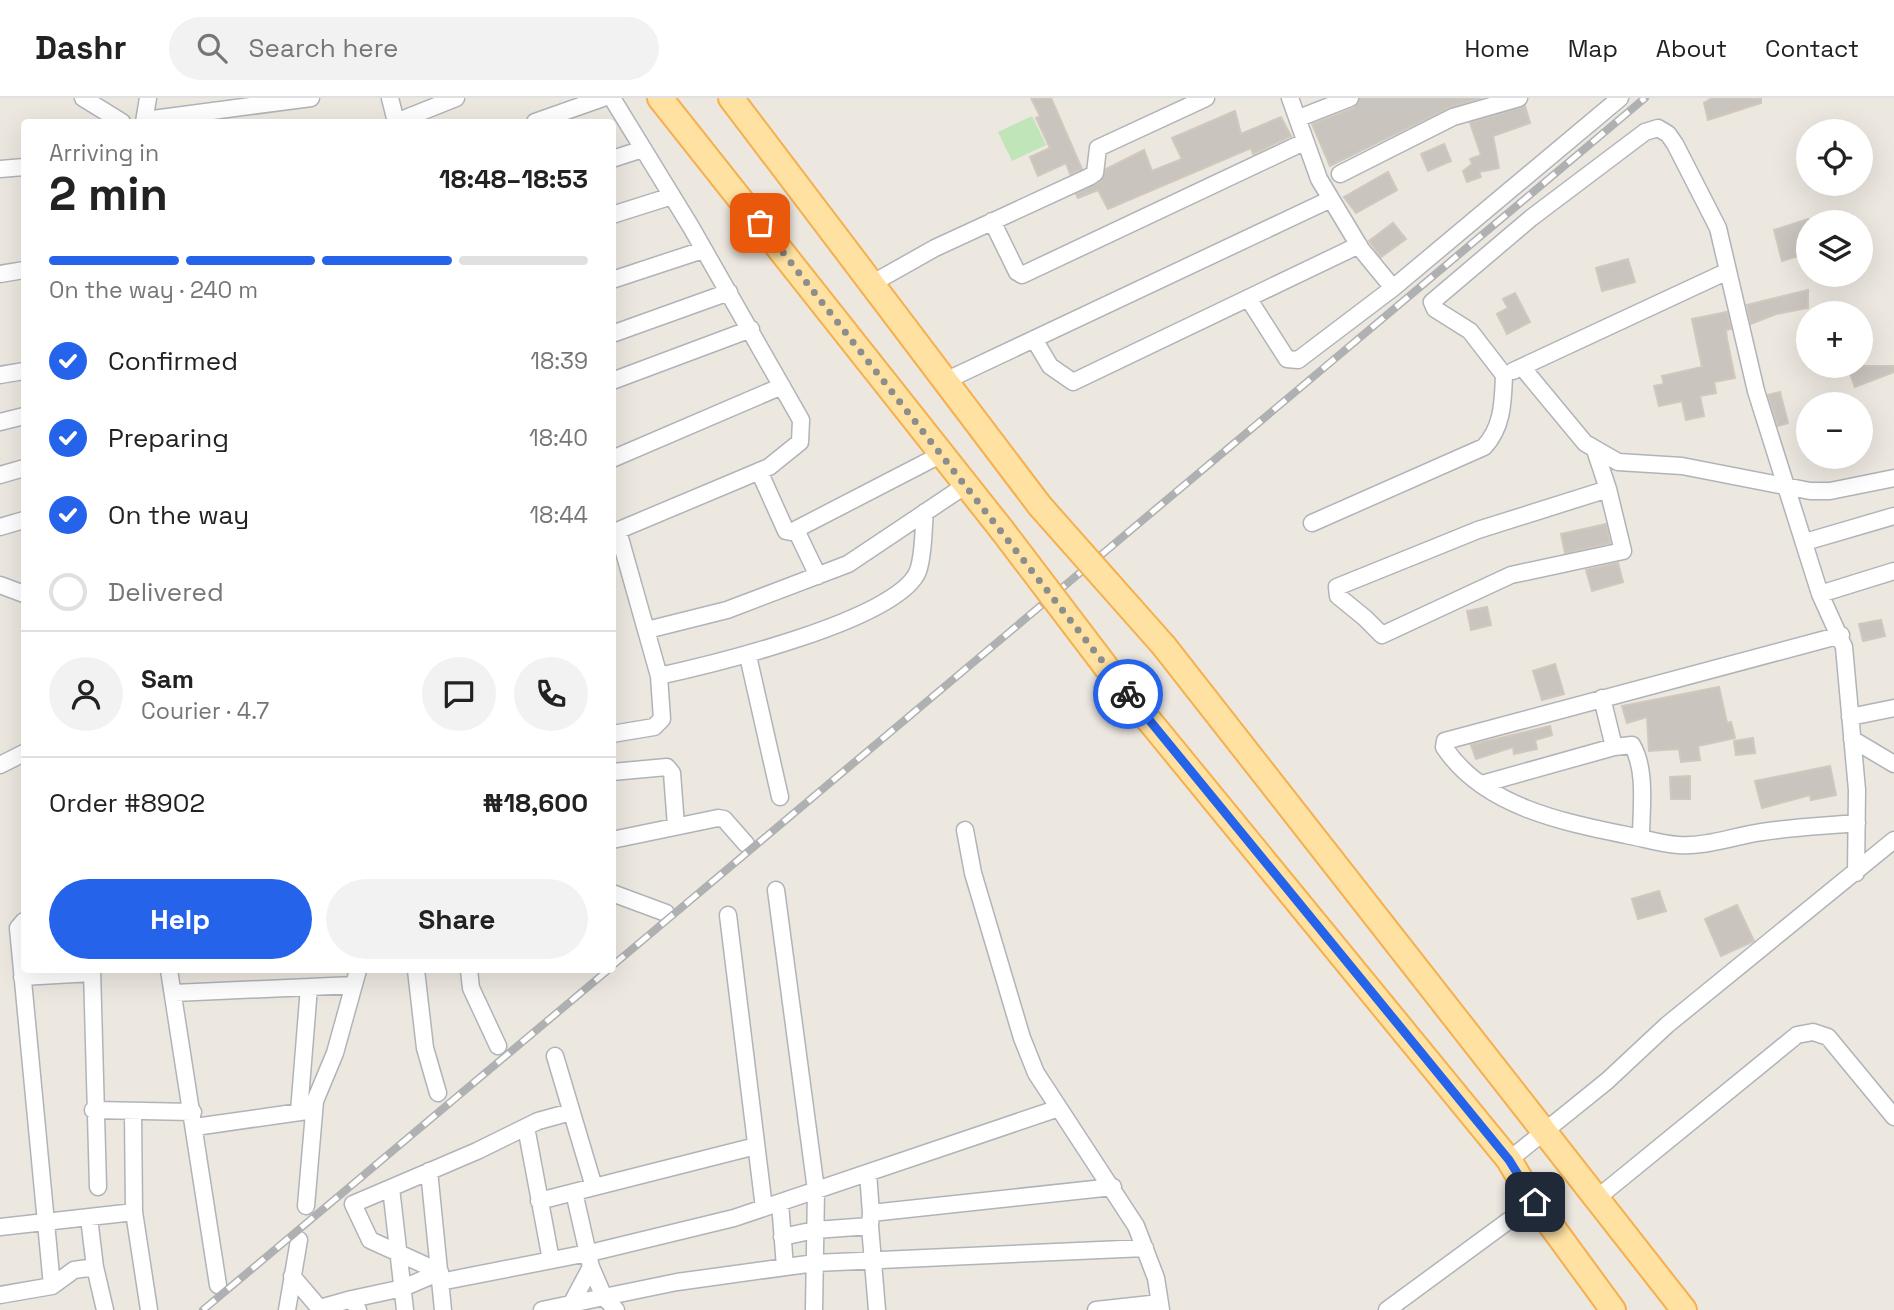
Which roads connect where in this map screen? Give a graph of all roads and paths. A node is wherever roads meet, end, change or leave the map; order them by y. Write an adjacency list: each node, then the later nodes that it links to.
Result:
1 (83, 98): 17 (street)
2 (148, 98): 21 (street)
3 (194, 98): 18 (street)
4 (311, 98): 16 (street)
5 (390, 98): 23 (street)
6 (456, 98): 24 (street)
7 (603, 98): 25 (street)
8 (612, 98): 27 (street)
9 (660, 98): 59 (main road)
10 (1206, 98): 35 (street)
11 (1290, 98): 19 (street)
12 (1350, 98): 19 (street)
13 (1518, 98): 31 (street)
14 (1620, 98): 43 (street)
15 (736, 100): 42 (main road)
16 (250, 102): 18 (street)
17 (104, 105): 20 (street)
18 (193, 116): 22 (street)
19 (1299, 118): 26 (street)
20 (119, 119)
21 (145, 119)
22 (164, 119)
23 (395, 119)
24 (404, 119)
25 (544, 119)
26 (1304, 142): 33 (street); 35 (street)
27 (643, 149): 28 (street); 32 (street)
28 (616, 158)
29 (21, 167): 30 (street)
30 (0, 169)
31 (1340, 174)
32 (672, 196): 34 (street); 37 (street)
33 (1331, 199): 36 (street); 48 (street)
34 (616, 214)
35 (992, 221): 42 (street)
36 (1359, 245): 43 (street); 45 (street)
37 (703, 250): 41 (street); 44 (street)
38 (21, 270): 40 (street)
39 (1728, 271): 49 (street); 52 (street); 65 (street)
40 (0, 274)
41 (616, 279)
42 (872, 284): 54 (main road)
43 (1393, 288): 45 (street)
44 (729, 292): 46 (street); 47 (street)
45 (1248, 298): 48 (street)
46 (751, 329): 53 (street); 55 (street)
47 (616, 333)
48 (1034, 339): 54 (street)
49 (1521, 367): 52 (street); 58 (street)
50 (21, 372): 51 (street)
51 (0, 375)
52 (1504, 375): 71 (street)
53 (616, 380)
54 (945, 381): 133 (main road, bridge)
55 (782, 386): 60 (street); 62 (street)
56 (21, 417): 57 (street)
57 (0, 422)
58 (1595, 450): 65 (street); 67 (street)
59 (942, 454): 66 (main road); 73 (street)
60 (616, 456)
61 (21, 469): 63 (street)
62 (758, 471): 73 (street); 74 (street)
63 (0, 475)
64 (1894, 478): 65 (street)
65 (1784, 484): 76 (street)
66 (966, 485): 68 (street); 135 (main road, bridge)
67 (1608, 489): 67 (street)
68 (925, 512): 78 (street); 84 (street)
69 (1894, 516): 76 (street)
70 (21, 521): 72 (street)
71 (1312, 523)
72 (0, 527)
73 (796, 530): 78 (street)
74 (616, 532)
75 (616, 535): 82 (street)
76 (1805, 542): 81 (street)
77 (1894, 571): 81 (street)
78 (818, 576): 82 (street)
79 (0, 584): 80 (street)
80 (21, 593)
81 (1821, 594): 83 (street)
82 (647, 630): 85 (street)
83 (1840, 635): 86 (street); 88 (street)
84 (748, 656): 85 (street); 97 (street)
85 (659, 677): 89 (street)
86 (1602, 698): 91 (street); 96 (street)
87 (1894, 708): 88 (street)
88 (1850, 717): 90 (street)
89 (616, 731)
90 (1852, 739): 93 (street); 98 (street)
91 (1614, 747): 96 (street); 101 (street)
92 (21, 754): 94 (street)
93 (1894, 764)
94 (0, 765)
95 (616, 772): 99 (street)
96 (1482, 784): 101 (street)
97 (780, 797)
98 (1857, 824): 101 (street); 105 (street)
99 (676, 826): 102 (street); 104 (street)
100 (965, 830): 125 (street)
101 (1641, 838)
102 (616, 839)
103 (1894, 840): 105 (street)
104 (746, 844)
105 (1856, 873): 133 (street)
106 (776, 890): 142 (street)
107 (616, 894): 108 (street)
108 (666, 913)
109 (728, 915): 134 (street)
110 (21, 925): 111 (street)
111 (21, 965)
112 (22, 973): 118 (street)
113 (78, 973): 118 (street)
114 (92, 973): 126 (street)
115 (170, 973): 121 (street)
116 (416, 973): 124 (street)
117 (469, 973): 122 (street)
118 (22, 977): 152 (street)
119 (356, 977): 120 (street); 128 (street)
120 (309, 987): 121 (street); 128 (street)
121 (174, 993): 131 (street)
122 (498, 1046)
123 (555, 1056): 130 (street)
124 (438, 1093)
125 (1059, 1108): 137 (street); 140 (street)
126 (93, 1110): 129 (street); 138 (street)
127 (1892, 1110): 144 (street)
128 (306, 1111): 131 (street); 148 (street)
129 (133, 1112): 131 (street); 149 (street)
130 (571, 1112): 132 (street); 139 (street)
131 (194, 1119): 167 (street)
132 (526, 1127): 136 (street); 145 (street)
133 (1545, 1133): 135 (street); 144 (main road)
134 (756, 1146): 139 (street); 147 (street)
135 (1509, 1160): 146 (main road)
136 (429, 1171): 141 (street); 166 (street)
137 (868, 1173): 142 (street); 151 (street)
138 (97, 1187)
139 (594, 1187): 143 (street)
140 (1113, 1187): 151 (street); 157 (street)
141 (391, 1188): 158 (street); 158 (street)
142 (816, 1190): 147 (street); 154 (street)
143 (574, 1192): 145 (street); 160 (street)
144 (1596, 1199): 188 (main road)
145 (539, 1201): 159 (street)
146 (1535, 1202): 186 (street); 187 (main road)
147 (772, 1205): 155 (street); 160 (street)
148 (306, 1206)
149 (134, 1212): 150 (street); 177 (street)
150 (89, 1218): 152 (street); 163 (street)
151 (871, 1220): 154 (street); 161 (street)
152 (45, 1222): 153 (street); 168 (street)
153 (0, 1227)
154 (816, 1230): 155 (street); 162 (street)
155 (782, 1237): 164 (street)
156 (299, 1240): 165 (street)
157 (1145, 1248): 161 (street); 173 (street)
158 (399, 1252): 166 (street); 169 (street)
159 (551, 1260): 160 (street); 166 (street)
160 (588, 1260): 171 (street); 174 (street)
161 (872, 1260): 162 (street); 184 (street)
162 (815, 1263): 164 (street); 183 (street)
163 (95, 1267): 168 (street); 176 (street)
164 (785, 1267): 171 (street)
165 (292, 1276): 175 (street); 178 (street)
166 (440, 1277): 169 (street); 180 (street)
167 (218, 1285)
168 (52, 1286): 170 (street)
169 (403, 1288): 172 (street); 179 (street)
170 (0, 1295)
171 (604, 1297): 174 (street); 182 (street)
172 (355, 1304): 175 (street)
173 (1161, 1306): 185 (street)
174 (569, 1307): 181 (street)
175 (320, 1309)
176 (104, 1310)
177 (149, 1310)
178 (287, 1310)
179 (405, 1310)
180 (443, 1310)
181 (542, 1310)
182 (616, 1310)
183 (814, 1310)
184 (877, 1310)
185 (1096, 1310)
186 (1387, 1310)
187 (1614, 1310)
188 (1684, 1310)

